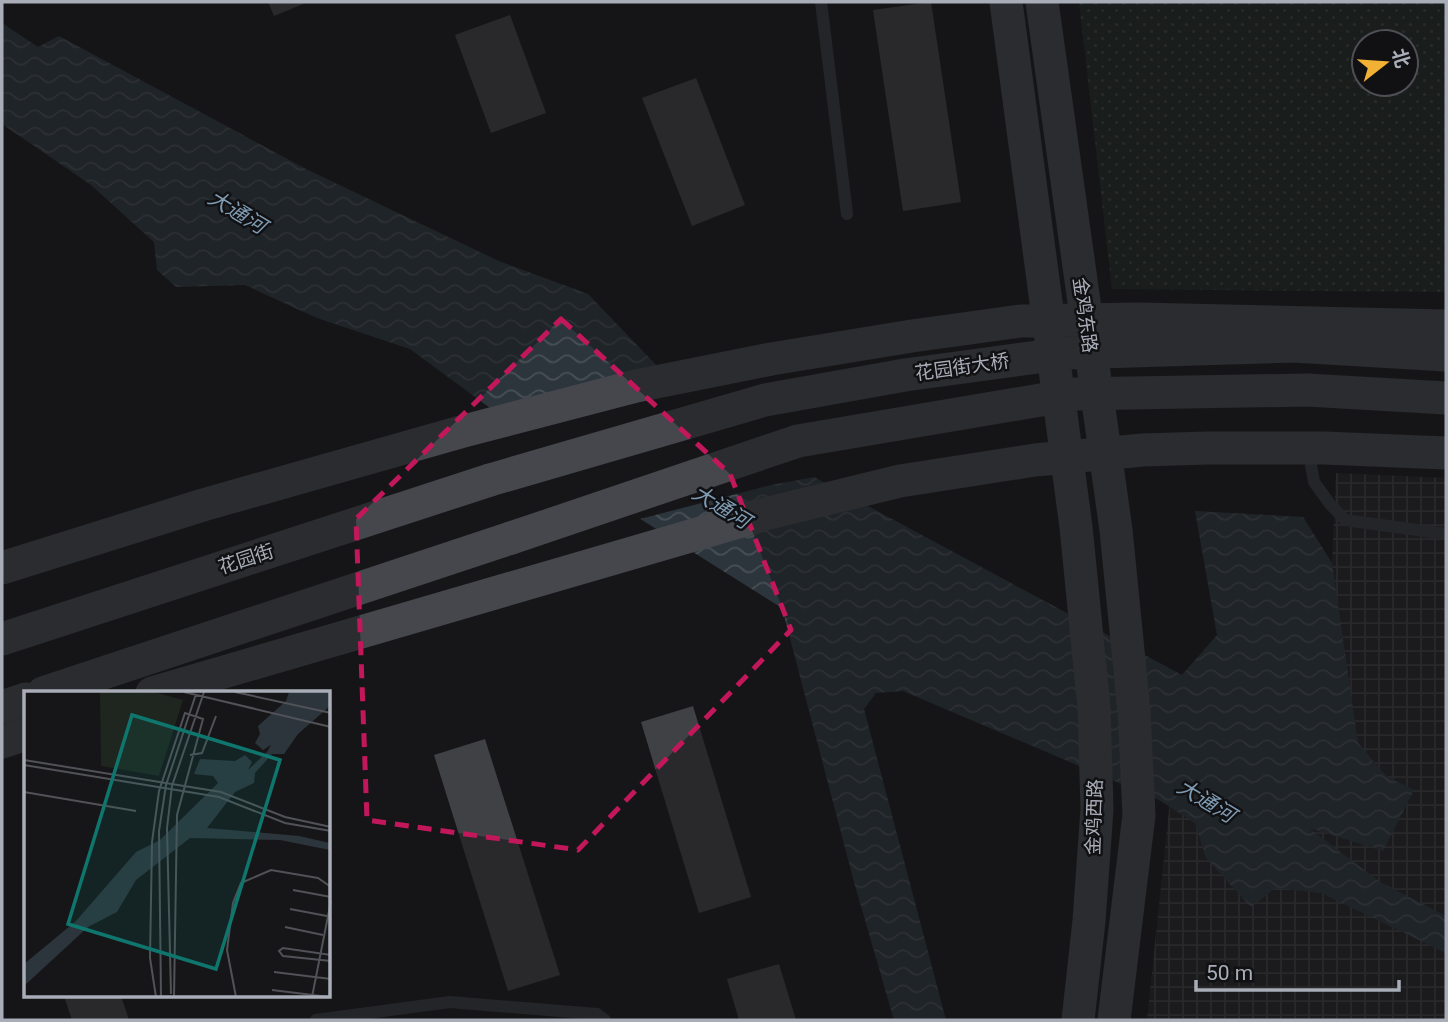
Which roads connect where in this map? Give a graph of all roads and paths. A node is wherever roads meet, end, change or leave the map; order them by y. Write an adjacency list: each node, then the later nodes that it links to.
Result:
1 (821, 2): 4 (lane)
2 (1006, 2): 5 (main road, 金鸡东路)
3 (1042, 2): 6 (main road, 金鸡东路)
4 (847, 214)
5 (1048, 320): 6 (main road); 13 (main road, 金鸡东路); 16 (main road)
6 (1086, 320): 7 (main road); 12 (main road, 金鸡东路)
7 (1446, 326)
8 (1446, 355): 14 (main road, 花园街大桥, bridge)
9 (1446, 398): 20 (main road, bridge)
10 (1308, 448): 11 (main road); 12 (main road); 15 (lane)
11 (1446, 453)
12 (1105, 454): 13 (main road); 18 (main road, 金鸡东路)
13 (1066, 457): 17 (main road, 金鸡东路); 21 (main road)
14 (490, 480): 19 (main road, 花园街)
15 (1446, 534)
16 (2, 568)
17 (1086, 613): 28 (main road, 金鸡西路)
18 (1127, 629): 29 (main road, 金鸡西路)
19 (2, 639)
20 (49, 691)
21 (159, 691)
22 (24, 700): 23 (main road)
23 (2, 707)
24 (24, 735): 25 (main road)
25 (2, 742)
26 (317, 1020): 27 (lane)
27 (605, 1020)
28 (1078, 1020)
29 (1114, 1020)

